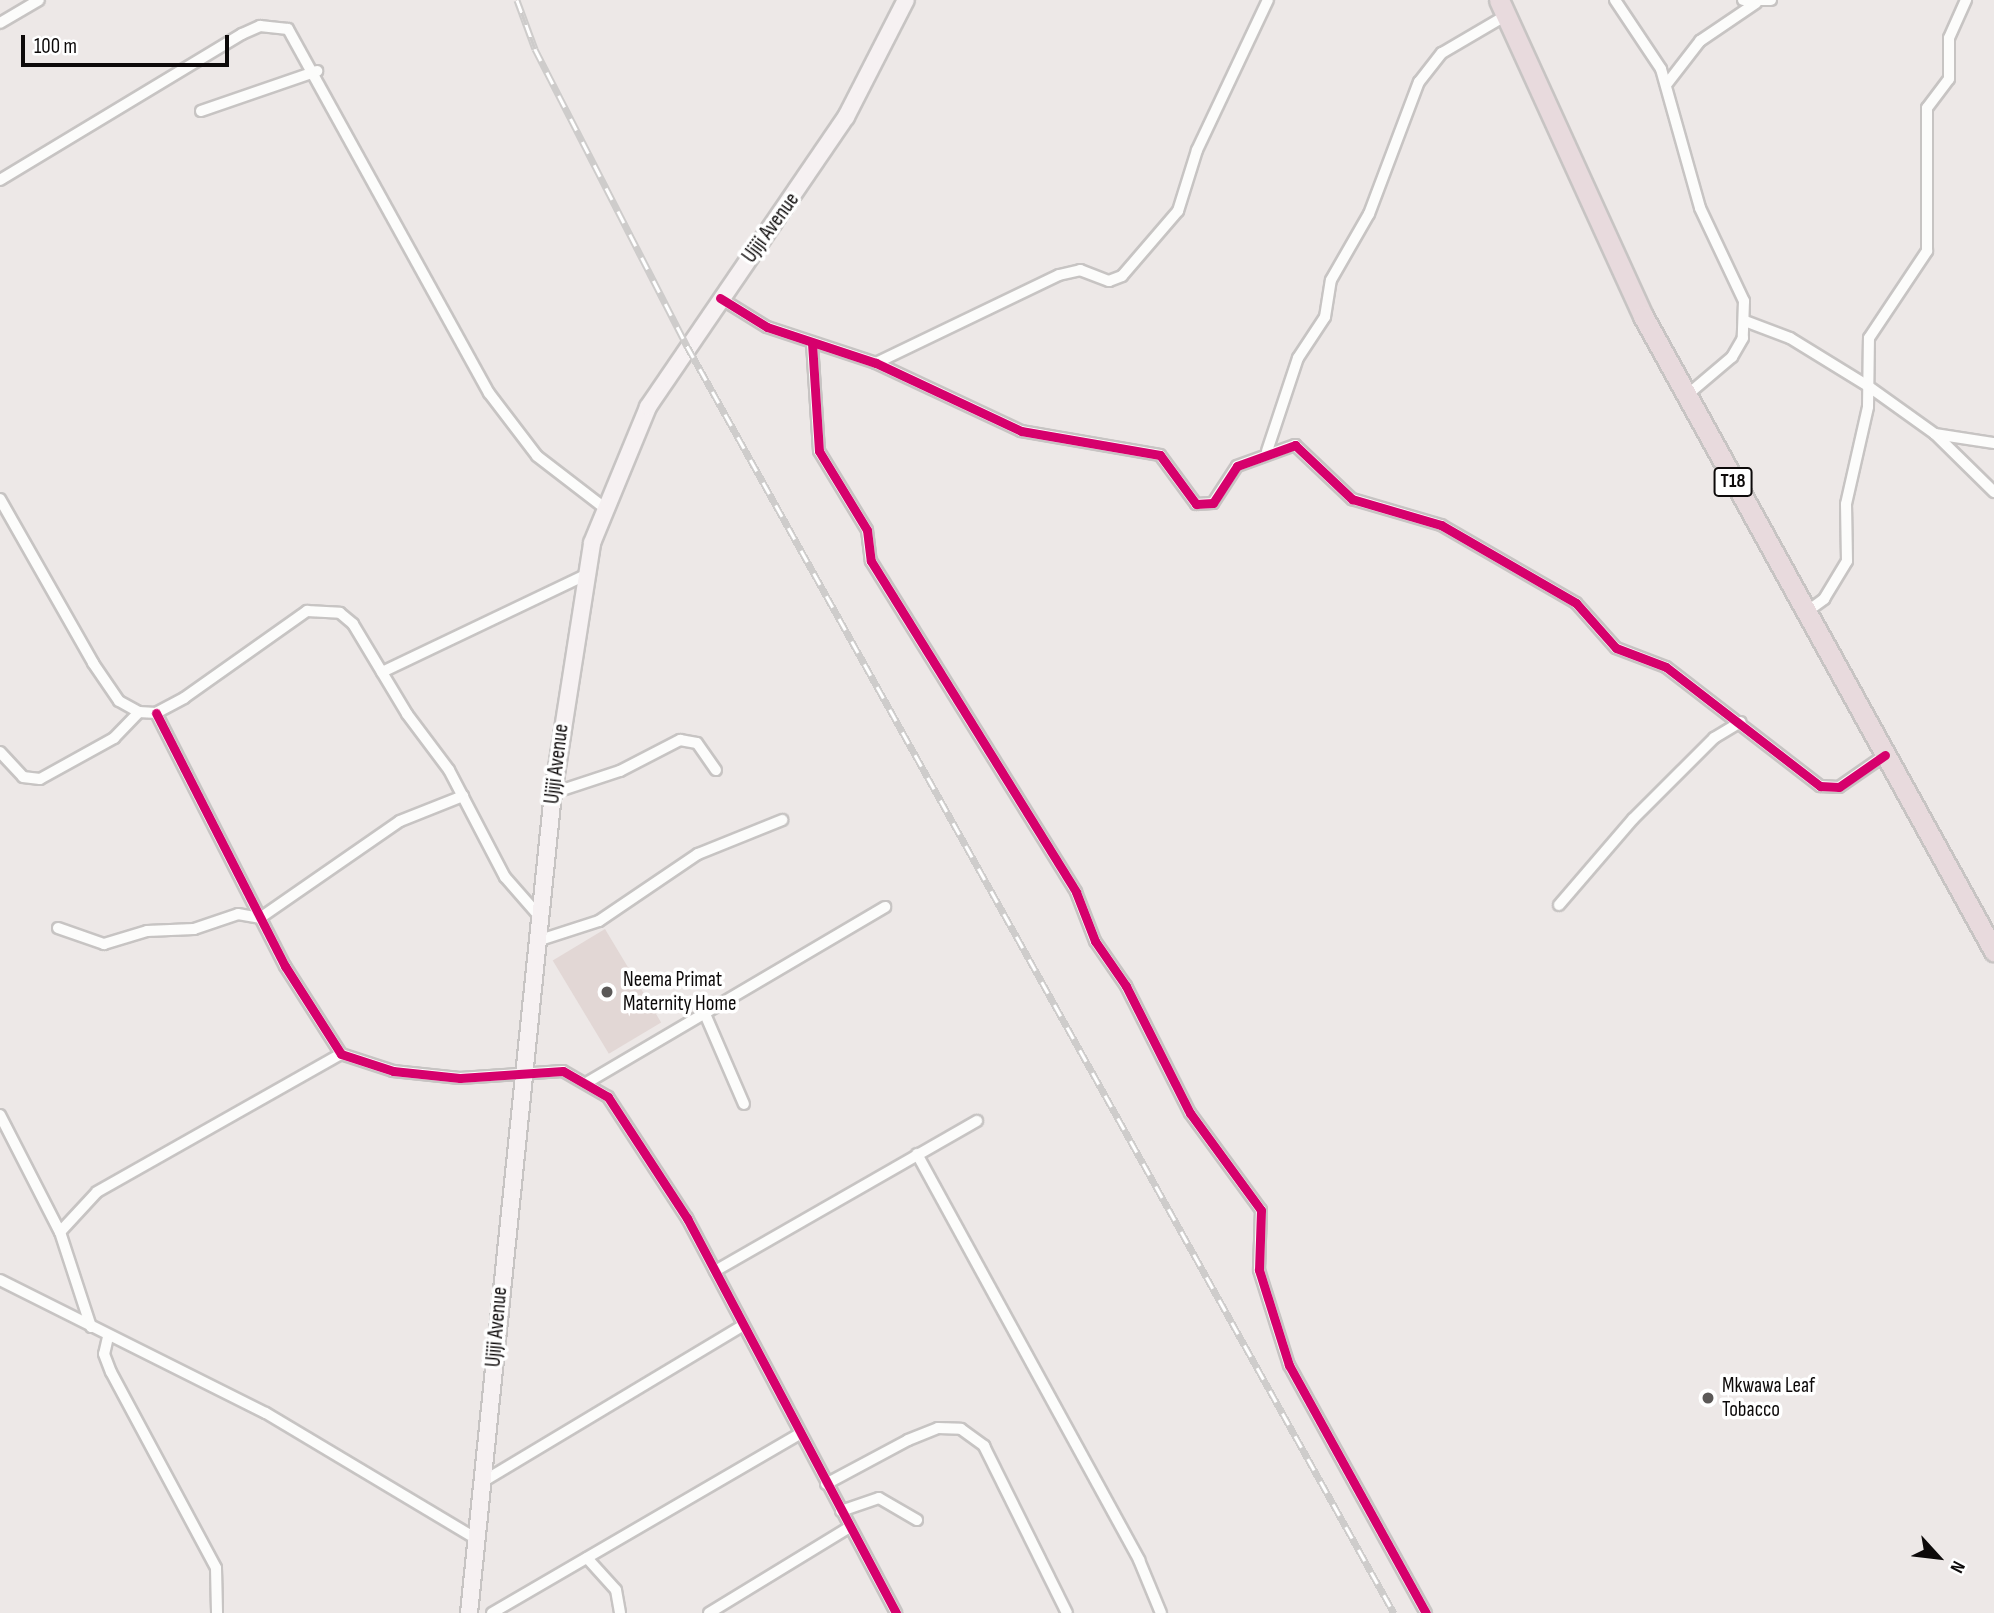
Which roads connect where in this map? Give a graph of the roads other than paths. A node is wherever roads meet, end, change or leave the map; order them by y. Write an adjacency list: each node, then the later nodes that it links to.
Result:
1 (39, 0): 10 (street)
2 (906, 0): 15 (main road, Ujiji Avenue)
3 (1268, 0): 18 (street)
4 (1615, 0): 12 (street)
5 (1743, 0): 8 (street)
6 (1771, 0): 8 (street)
7 (1966, 0): 19 (street)
8 (1756, 2): 12 (street)
9 (1502, 8): 20 (highway, T18); 23 (street)
10 (0, 23)
11 (317, 71): 13 (street); 14 (street); 26 (street)
12 (1666, 85): 16 (street)
13 (201, 111)
14 (0, 180)
15 (720, 298): 17 (street); 26 (main road, Ujiji Avenue)
16 (1745, 321): 19 (street); 20 (street)
17 (811, 343): 18 (street); 76 (street)
18 (876, 363): 23 (street)
19 (1868, 386): 21 (street); 28 (street)
20 (1686, 396): 28 (highway, T18)
21 (1935, 434): 22 (street); 24 (street)
22 (1994, 443)
23 (1267, 451): 32 (street)
24 (1994, 492)
25 (0, 499): 30 (street)
26 (602, 506): 27 (main road, Ujiji Avenue)
27 (585, 575): 29 (street); 36 (main road, Ujiji Avenue)
28 (1805, 613): 34 (highway, T18)
29 (382, 672): 31 (street); 37 (street)
30 (139, 712): 31 (street); 33 (street)
31 (156, 713): 42 (street)
32 (1741, 722): 34 (street); 39 (street)
33 (0, 752)
34 (1885, 755): 45 (highway, T18)
35 (716, 770): 36 (street)
36 (553, 793): 41 (main road, Ujiji Avenue)
37 (463, 796): 41 (street); 42 (street)
38 (782, 820): 44 (street)
39 (1559, 905)
40 (885, 907): 46 (street)
41 (540, 917): 44 (main road, Ujiji Avenue)
42 (260, 918): 43 (street); 47 (street)
43 (58, 928)
44 (537, 941): 48 (main road, Ujiji Avenue)
45 (1994, 951)
46 (705, 1014): 49 (street); 50 (street)
47 (341, 1054): 48 (street); 54 (street)
48 (524, 1071): 49 (street); 61 (main road, Ujiji Avenue)
49 (588, 1082): 55 (street)
50 (744, 1104)
51 (0, 1115): 54 (street)
52 (977, 1121): 53 (street)
53 (917, 1154): 55 (street); 75 (street)
54 (60, 1232): 57 (street)
55 (715, 1271): 58 (street)
56 (0, 1280): 57 (street)
57 (91, 1327): 59 (street)
58 (740, 1327): 60 (street); 61 (street)
59 (108, 1337): 66 (street); 68 (street)
60 (798, 1435): 62 (street); 67 (street)
61 (484, 1481): 66 (main road, Ujiji Avenue)
62 (826, 1484): 63 (street); 74 (street)
63 (841, 1511): 64 (street); 65 (street)
64 (917, 1520)
65 (850, 1527): 72 (street); 73 (street)
66 (478, 1539): 69 (main road, Ujiji Avenue)
67 (587, 1558): 70 (street); 71 (street)
68 (217, 1613)
69 (469, 1613)
70 (492, 1613)
71 (620, 1613)
72 (709, 1613)
73 (896, 1613)
74 (1067, 1613)
75 (1161, 1613)
76 (1426, 1613)

